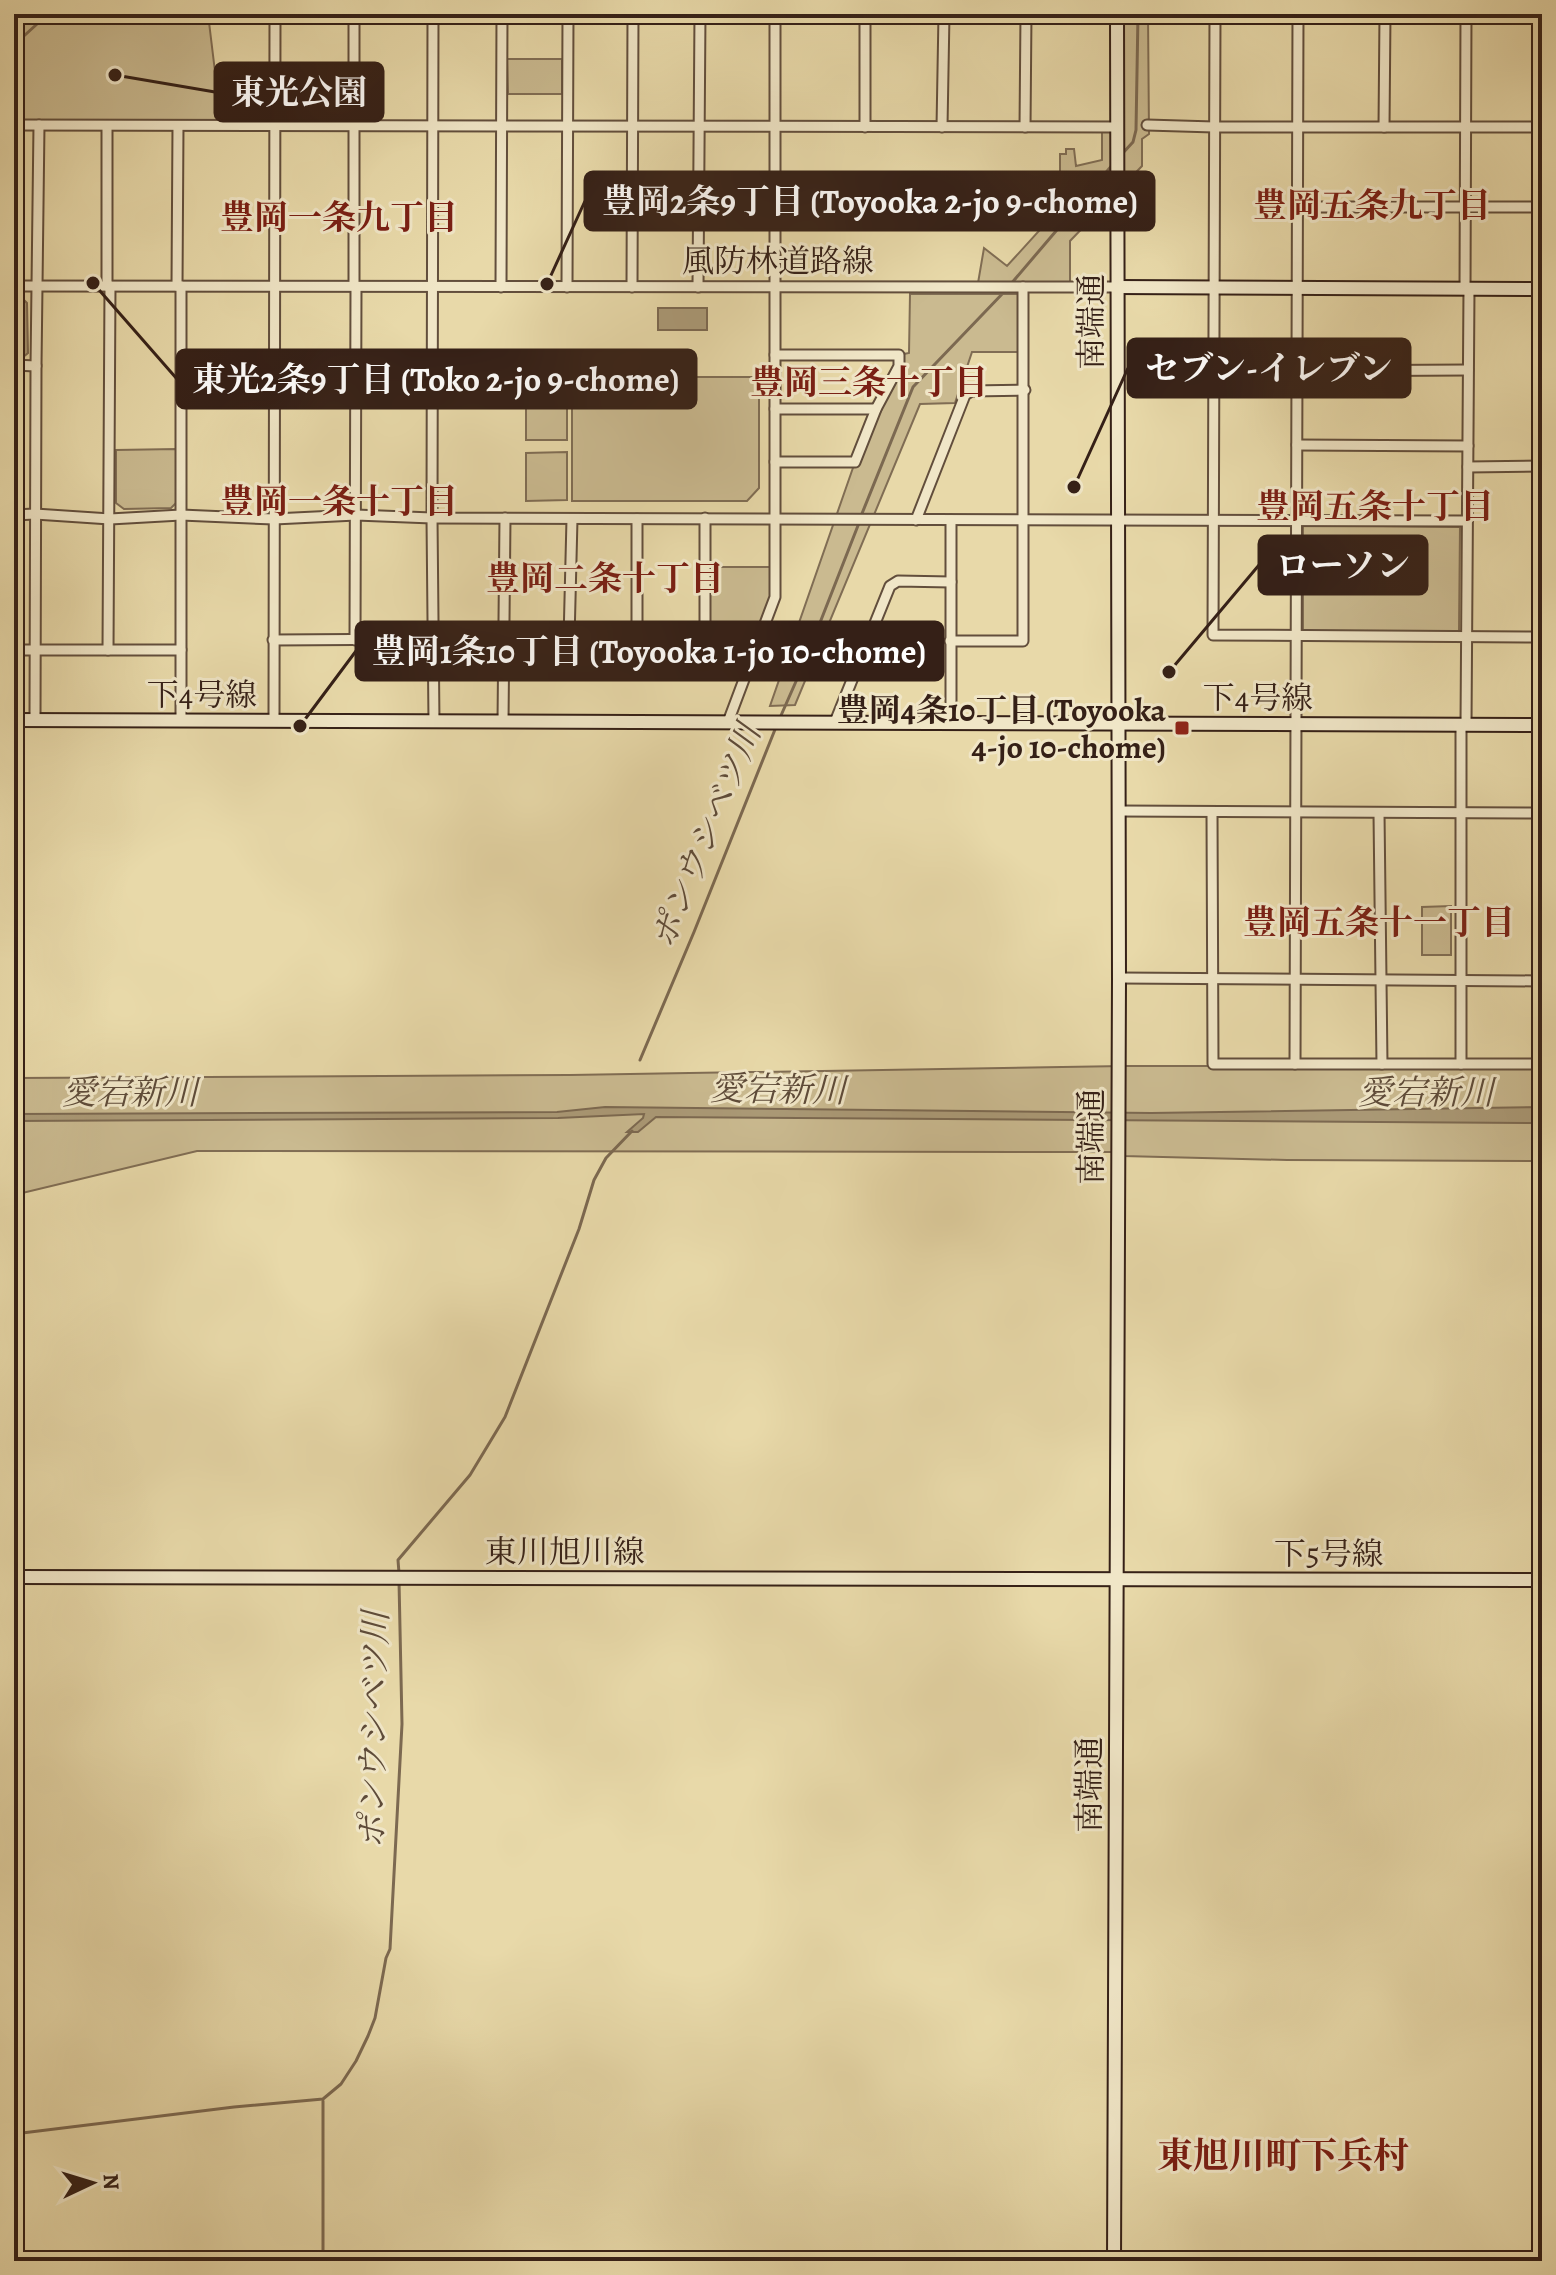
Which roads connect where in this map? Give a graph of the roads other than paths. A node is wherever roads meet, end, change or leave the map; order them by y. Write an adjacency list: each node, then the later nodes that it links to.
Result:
1 (275, 14): 22 (street)
2 (354, 14): 23 (street)
3 (433, 14): 24 (street)
4 (502, 14): 25 (street)
5 (568, 14): 26 (street)
6 (633, 14): 27 (street)
7 (700, 14): 28 (street)
8 (775, 14): 38 (street)
9 (865, 14): 29 (street)
10 (944, 14): 30 (street)
11 (1026, 14): 31 (street)
12 (1117, 14): 32 (street, 南端通)
13 (1215, 14): 33 (street)
14 (1298, 14): 34 (street)
15 (1385, 14): 35 (street)
16 (1466, 14): 36 (street)
17 (14, 125): 18 (street)
18 (39, 125): 20 (street); 43 (street)
19 (1147, 125): 33 (street)
20 (107, 126): 21 (street); 44 (street)
21 (178, 126): 22 (street); 45 (street)
22 (274, 126): 23 (street); 46 (street)
23 (354, 126): 24 (street); 47 (street)
24 (433, 126): 25 (street); 48 (street)
25 (501, 127): 26 (street); 49 (street)
26 (567, 127): 27 (street); 50 (street)
27 (633, 127): 28 (street); 51 (street)
28 (699, 127): 38 (street); 52 (street)
29 (865, 127): 30 (street); 38 (street)
30 (942, 127): 31 (street)
31 (1025, 127): 32 (street)
32 (1117, 127): 55 (street, 南端通)
33 (1214, 127): 34 (street); 56 (street)
34 (1298, 127): 35 (street); 39 (street)
35 (1384, 127): 36 (street)
36 (1466, 127): 37 (street); 40 (street)
37 (1542, 127)
38 (775, 128): 53 (street)
39 (1298, 207): 40 (street); 57 (street)
40 (1465, 207): 41 (street); 58 (street)
41 (1542, 207)
42 (14, 286): 43 (street, 風防林道路線)
43 (37, 286): 44 (street, 風防林道路線); 62 (street)
44 (109, 286): 45 (street, 風防林道路線); 80 (street)
45 (179, 286): 46 (street, 風防林道路線); 75 (street)
46 (274, 286): 47 (street, 風防林道路線); 81 (street)
47 (355, 286): 48 (street, 風防林道路線); 76 (street)
48 (433, 287): 49 (street, 風防林道路線); 77 (street)
49 (501, 287): 50 (street, 風防林道路線)
50 (567, 287): 51 (street, 風防林道路線)
51 (632, 287): 52 (street, 風防林道路線)
52 (698, 287): 53 (street, 風防林道路線)
53 (775, 287): 54 (street, 風防林道路線); 60 (street)
54 (1022, 287): 55 (street, 風防林道路線); 65 (street)
55 (1116, 287): 56 (street, 風防林道路線); 88 (street, 南端通)
56 (1214, 288): 57 (street, 風防林道路線); 89 (street)
57 (1297, 288): 58 (street, 風防林道路線); 64 (street)
58 (1467, 289): 59 (street, 風防林道路線); 63 (street)
59 (1542, 289)
60 (775, 355): 66 (street); 67 (street)
61 (14, 365): 62 (street)
62 (36, 366): 73 (street)
63 (1468, 370): 64 (street); 69 (street)
64 (1297, 371): 68 (street)
65 (1025, 390): 85 (street); 87 (street)
66 (775, 409): 67 (street); 70 (street)
67 (876, 409): 70 (street)
68 (1297, 445): 69 (street); 90 (street)
69 (1468, 446): 72 (street)
70 (775, 462): 84 (street)
71 (1542, 466): 72 (street)
72 (1468, 467): 91 (street)
73 (35, 514): 74 (street); 80 (street); 106 (street)
74 (14, 515)
75 (181, 515): 80 (street); 81 (street); 108 (street)
76 (356, 515): 77 (street); 81 (street); 100 (street)
77 (432, 518): 78 (street); 96 (street)
78 (505, 518): 82 (street); 101 (street)
79 (705, 518): 83 (street); 84 (street); 97 (street)
80 (110, 519): 107 (street)
81 (274, 519): 99 (street)
82 (572, 519): 83 (street); 102 (street)
83 (637, 519): 103 (street)
84 (775, 519): 85 (street); 98 (street)
85 (916, 520): 86 (street)
86 (951, 520): 87 (street); 92 (street)
87 (1023, 520): 88 (street); 104 (street)
88 (1117, 520): 89 (street); 118 (street, 南端通)
89 (1214, 520): 90 (street); 93 (street)
90 (1297, 520): 91 (street); 93 (street)
91 (1467, 521): 94 (street)
92 (951, 582): 104 (street); 116 (street)
93 (1296, 636): 94 (street); 119 (street)
94 (1467, 637): 95 (street); 120 (street)
95 (1542, 637)
96 (433, 639): 100 (street); 113 (street)
97 (705, 639): 98 (street); 103 (street)
98 (758, 639): 115 (street)
99 (273, 640): 100 (street); 112 (street)
100 (355, 640)
101 (504, 640): 102 (street); 114 (street)
102 (569, 640): 103 (street)
103 (637, 640)
104 (950, 641): 117 (street)
105 (14, 650): 106 (street)
106 (34, 650): 107 (street); 110 (street)
107 (108, 650): 108 (street)
108 (181, 650): 111 (street)
109 (14, 720): 110 (street, 下4号線)
110 (35, 720): 111 (street, 下4号線)
111 (181, 721): 112 (street, 下4号線)
112 (274, 721): 113 (street, 下4号線)
113 (434, 722): 114 (street, 下4号線)
114 (503, 722): 115 (street, 下4号線)
115 (728, 722): 116 (street, 下4号線)
116 (835, 722): 117 (street, 下4号線)
117 (951, 723): 118 (street, 下4号線)
118 (1118, 723): 119 (street, 下4号線); 122 (street, 南端通)
119 (1296, 724): 120 (street, 下4号線); 124 (street)
120 (1463, 725): 121 (street, 下4号線); 125 (street)
121 (1542, 725)
122 (1119, 811): 123 (street); 128 (street, 南端通)
123 (1212, 812): 124 (street); 129 (street)
124 (1295, 812): 126 (street); 130 (street)
125 (1461, 812): 126 (street); 127 (street); 132 (street)
126 (1379, 813): 131 (street)
127 (1542, 813)
128 (1119, 978): 129 (street); 139 (street, 南端通)
129 (1211, 979): 130 (street); 134 (street)
130 (1294, 979): 131 (street); 134 (street)
131 (1380, 980): 132 (street); 135 (street)
132 (1460, 980): 133 (street); 136 (street)
133 (1542, 981)
134 (1295, 1064): 135 (street)
135 (1382, 1064): 136 (street)
136 (1461, 1064): 137 (street)
137 (1542, 1064)
138 (14, 1577): 139 (street, 東川旭川線)
139 (1116, 1579): 140 (street, 下5号線); 141 (street, 南端通)
140 (1542, 1580)
141 (1114, 2261)

